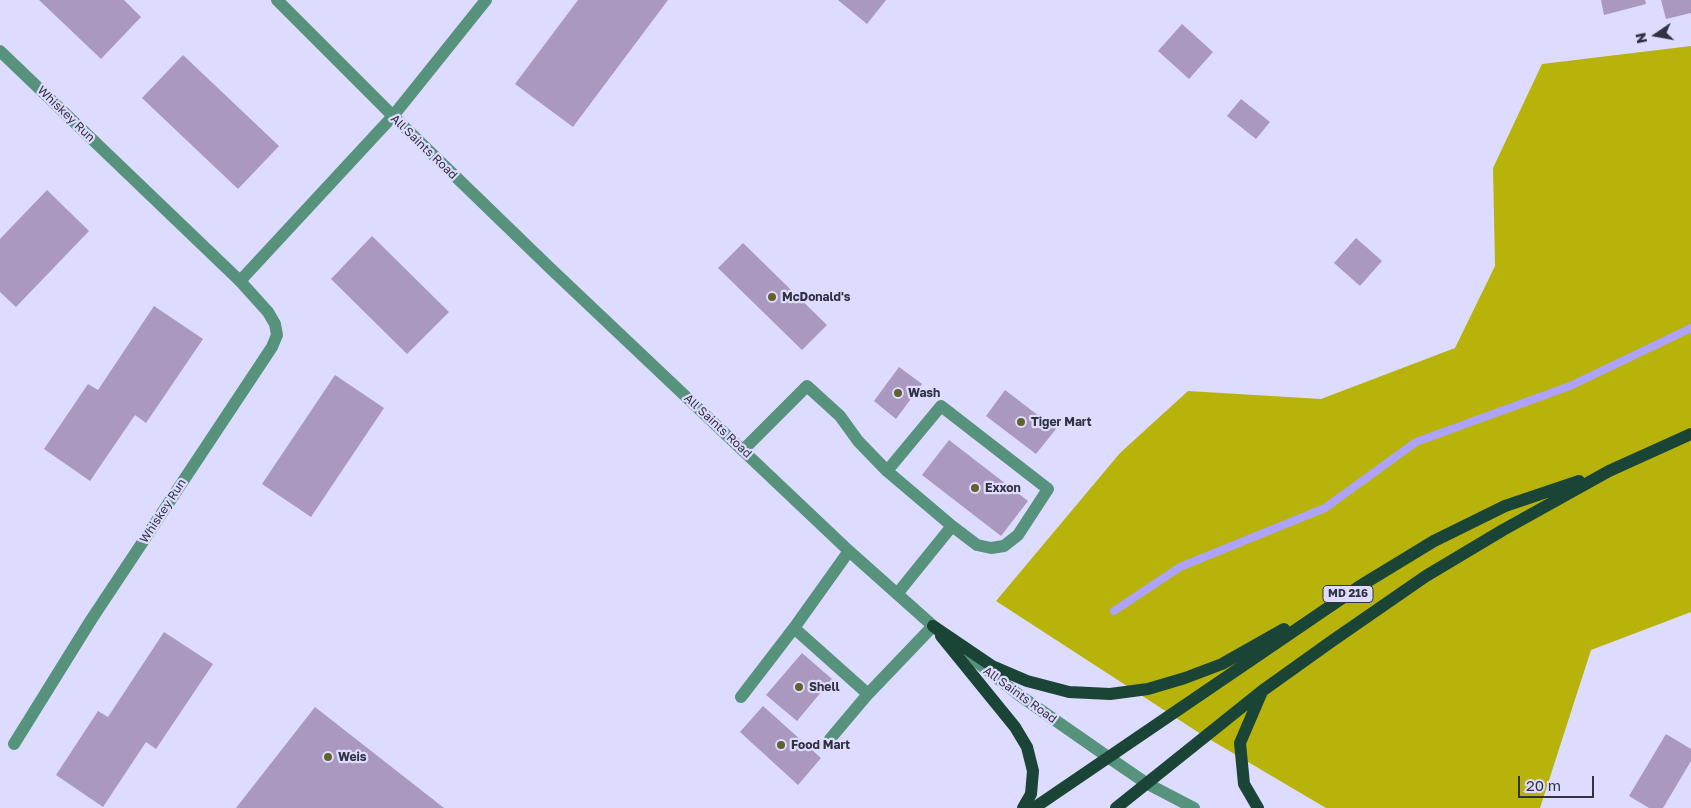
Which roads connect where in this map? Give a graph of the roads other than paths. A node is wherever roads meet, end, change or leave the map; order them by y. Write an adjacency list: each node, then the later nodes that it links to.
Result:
1 (277, 0): 4 (street, All Saints Road)
2 (486, 0): 4 (street)
3 (0, 51): 5 (street, Whiskey Run)
4 (393, 116): 5 (street); 7 (street, All Saints Road)
5 (240, 281): 20 (street, Whiskey Run)
6 (1691, 434): 9 (main road, MD 216)
7 (743, 450): 8 (street); 11 (street, All Saints Road)
8 (887, 471): 10 (street); 10 (street)
9 (1609, 471): 12 (main road, MD 216); 16 (main road, MD 216)
10 (952, 526): 13 (street)
11 (849, 551): 13 (street, All Saints Road); 15 (street)
12 (1360, 586): 14 (main road); 21 (main road, MD 216)
13 (897, 594): 14 (street, All Saints Road)
14 (933, 626): 17 (street); 21 (street, All Saints Road); 23 (main road)
15 (794, 628): 17 (street); 18 (street)
16 (1262, 691): 22 (main road, MD 216); 27 (main road)
17 (868, 694): 19 (street)
18 (741, 697)
19 (830, 739)
20 (14, 744)
21 (1108, 757): 22 (street, All Saints Road); 24 (main road, MD 216)
22 (1146, 783): 25 (main road, MD 216); 26 (street, All Saints Road)
23 (1023, 808)
24 (1034, 808)
25 (1116, 808)
26 (1194, 808)
27 (1258, 808)

